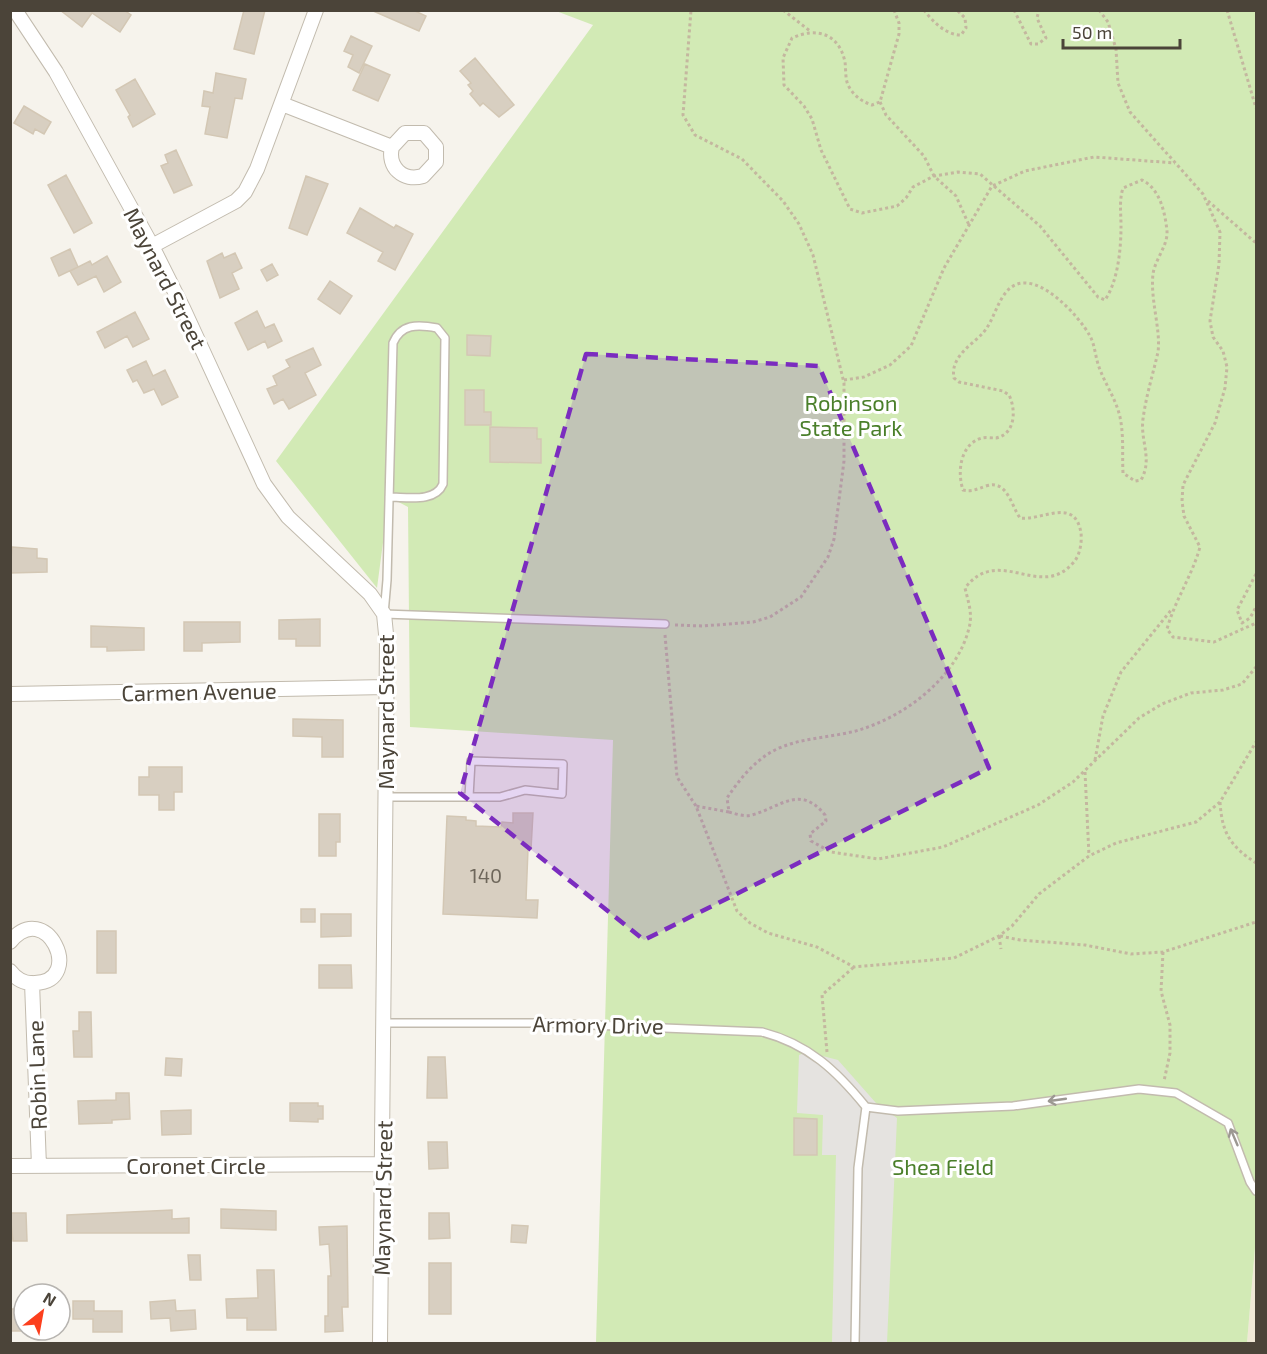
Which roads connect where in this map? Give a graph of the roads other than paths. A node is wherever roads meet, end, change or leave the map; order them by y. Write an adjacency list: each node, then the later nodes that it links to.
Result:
1 (15, 10): 5 (street, Maynard Street)
2 (316, 10): 3 (street)
3 (282, 104): 4 (street); 5 (street)
4 (392, 147)
5 (152, 246): 7 (street, Maynard Street)
6 (389, 497): 6 (lane); 7 (lane)
7 (384, 614): 8 (lane); 9 (street, Maynard Street)
8 (664, 624)
9 (387, 687): 10 (street, Carmen Avenue); 11 (street, Maynard Street)
10 (10, 694)
11 (386, 797): 12 (lane); 16 (street, Maynard Street)
12 (470, 797): 12 (lane)
13 (10, 942): 15 (street)
14 (10, 971): 15 (street)
15 (32, 984): 20 (street, Robin Lane)
16 (383, 1023): 17 (lane, Armory Drive); 18 (street, Maynard Street)
17 (866, 1107): 21 (lane, one-way to 17); 23 (lane)
18 (382, 1164): 20 (street, Coronet Circle); 22 (street, Maynard Street)
19 (10, 1166): 20 (street, Coronet Circle)
20 (39, 1166)
21 (1257, 1191)
22 (380, 1344)
23 (855, 1344)

